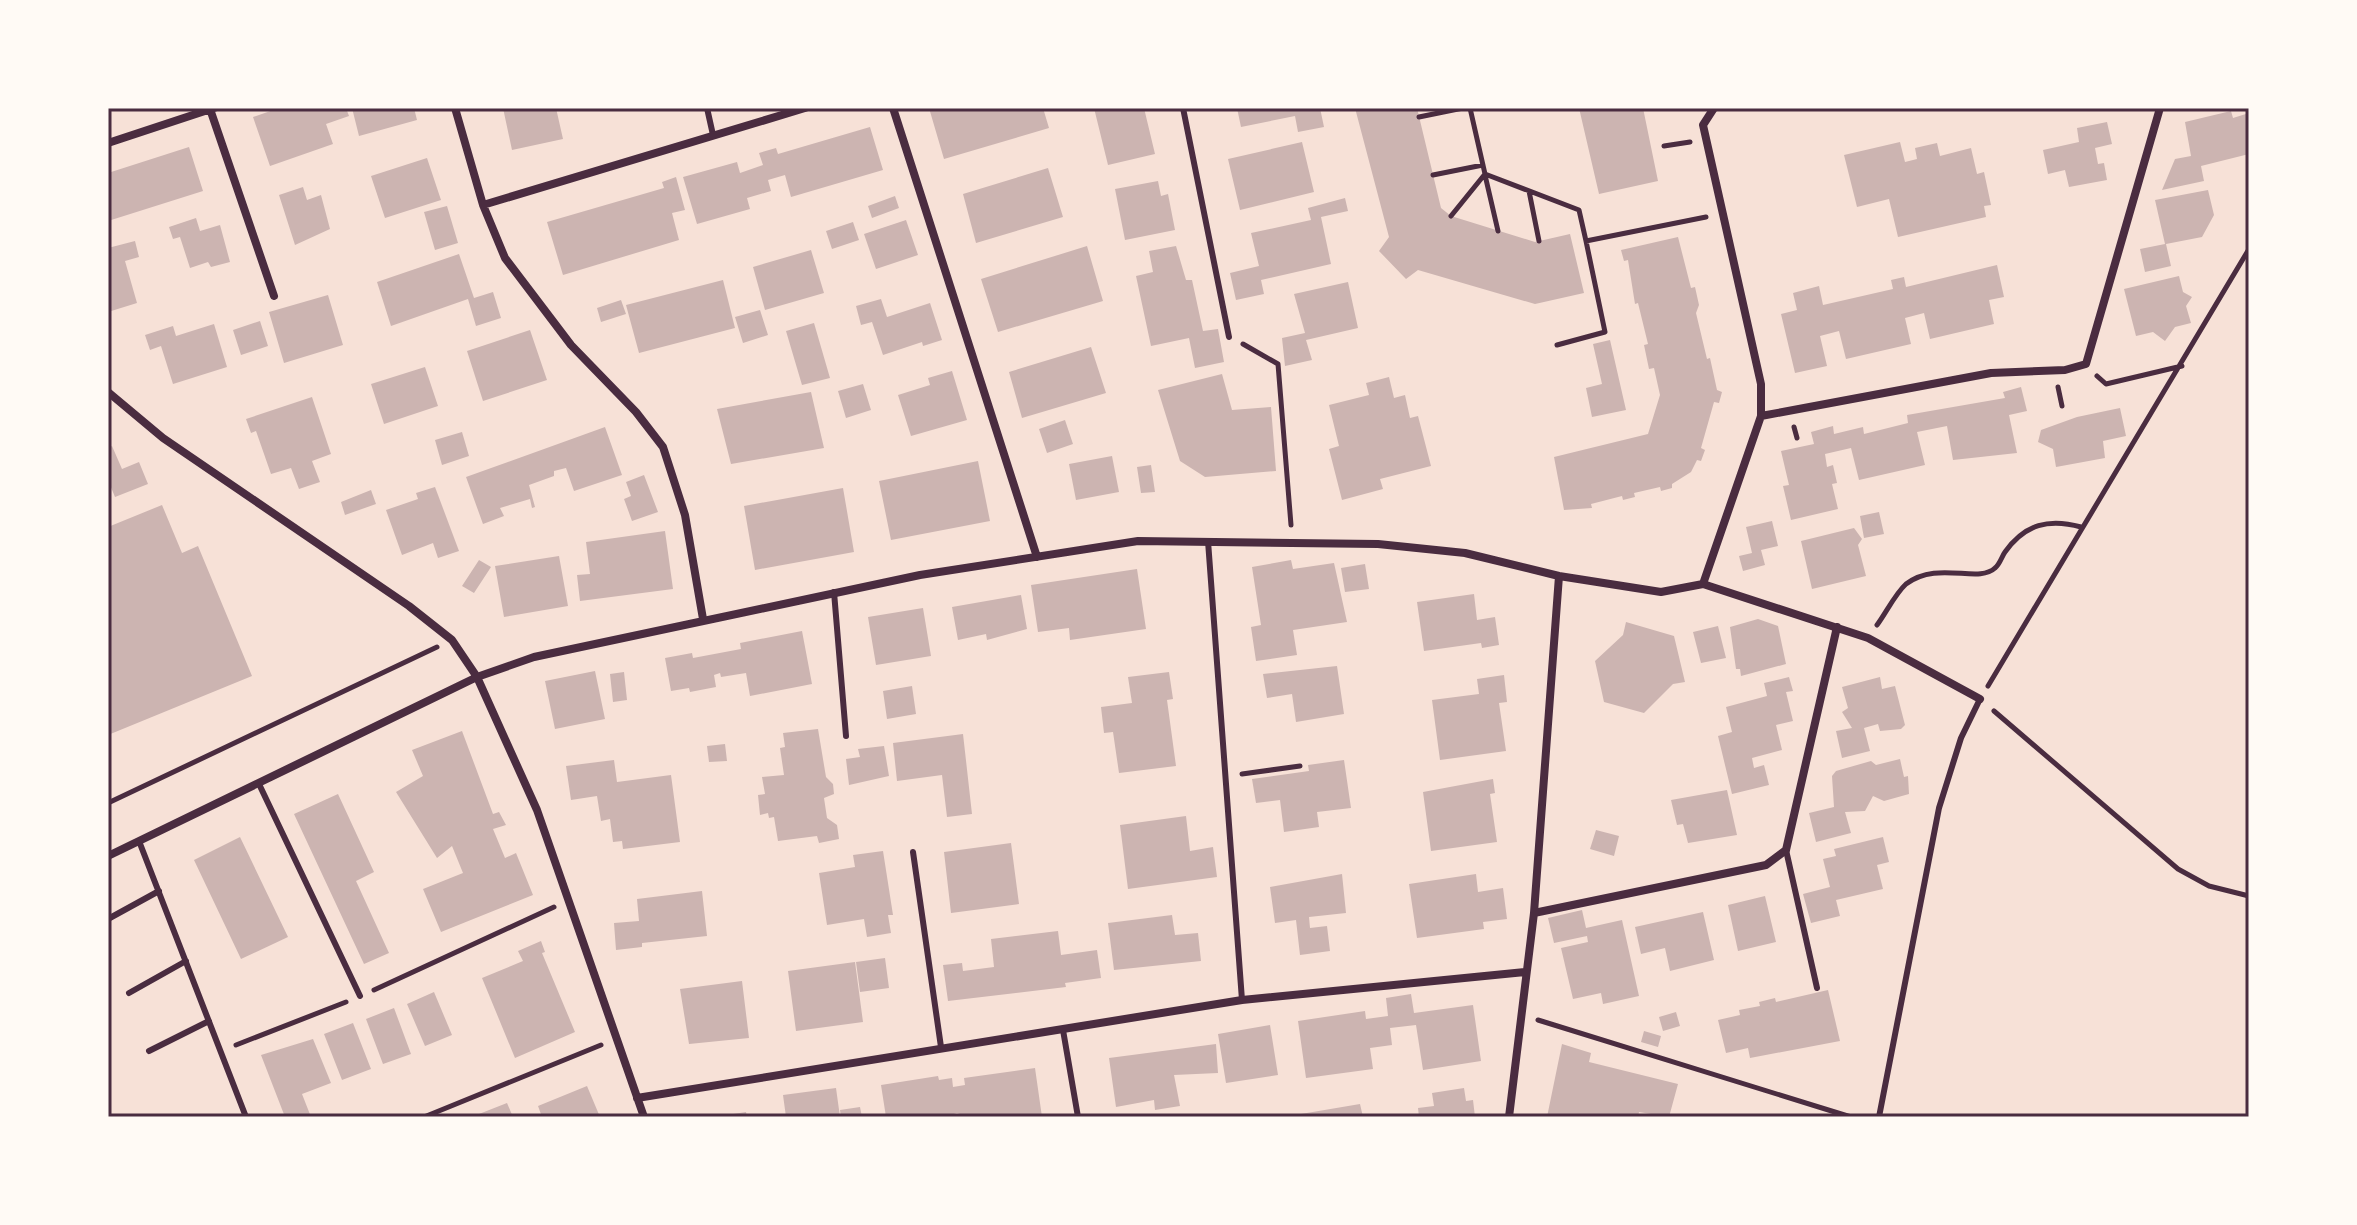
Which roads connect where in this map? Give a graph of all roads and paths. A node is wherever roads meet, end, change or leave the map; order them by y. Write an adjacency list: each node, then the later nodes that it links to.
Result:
1 (455, 108): 18 (street)
2 (707, 108): 12 (lane)
3 (805, 108): 12 (street)
4 (893, 108): 35 (street)
5 (1183, 108): 26 (lane)
6 (1463, 108): 11 (path)
7 (1470, 108): 14 (path)
8 (1714, 108): 19 (street)
9 (2160, 108): 28 (street)
10 (212, 109): 13 (street); 25 (street)
11 (1419, 117)
12 (713, 135): 18 (street)
13 (108, 143)
14 (1483, 165): 15 (path); 16 (path)
15 (1485, 174): 17 (path); 20 (path); 21 (path)
16 (1433, 175)
17 (1529, 191): 22 (path); 23 (path)
18 (483, 205): 39 (street)
19 (1723, 214): 23 (path); 31 (street)
20 (1451, 216)
21 (1498, 231)
22 (1539, 241)
23 (1586, 241): 27 (path)
24 (2249, 249): 29 (path)
25 (274, 296)
26 (1229, 337): 34 (path)
27 (1557, 345)
28 (2086, 364): 29 (path); 31 (street)
29 (2182, 366): 32 (path)
30 (108, 392): 42 (street)
31 (1761, 416): 37 (street)
32 (2081, 527): 41 (path); 44 (path)
33 (1208, 541): 34 (street); 35 (street); 47 (lane)
34 (1292, 542): 36 (street)
35 (1037, 557): 38 (street)
36 (1559, 576): 37 (street); 57 (street)
37 (1703, 584): 40 (street)
38 (834, 592): 39 (street); 45 (lane)
39 (703, 619): 43 (street)
40 (1837, 627): 41 (street); 51 (street)
41 (1868, 638): 44 (street)
42 (452, 640): 43 (street); 49 (path)
43 (477, 677): 48 (street); 56 (street)
44 (1980, 699): 55 (path); 79 (lane)
45 (846, 736)
46 (1300, 766): 47 (path)
47 (1225, 776): 64 (lane)
48 (259, 784): 50 (street); 63 (lane)
49 (108, 803)
50 (139, 841): 53 (street); 54 (lane)
51 (1786, 850): 57 (street); 61 (lane)
52 (913, 852): 69 (lane)
53 (108, 856)
54 (159, 891): 58 (lane); 59 (lane)
55 (2249, 896)
56 (569, 900): 63 (path); 68 (street)
57 (1534, 913): 60 (street)
58 (108, 919)
59 (186, 961): 62 (lane); 66 (lane)
60 (1525, 972): 64 (street); 65 (street)
61 (1817, 988)
62 (129, 993)
63 (360, 996): 71 (path)
64 (1242, 1000): 67 (street)
65 (1520, 1015): 77 (street); 78 (path)
66 (209, 1021): 70 (lane); 71 (lane)
67 (1063, 1030): 69 (street); 76 (lane)
68 (619, 1038): 72 (street); 74 (path)
69 (941, 1047): 72 (street)
70 (149, 1051)
71 (221, 1051): 73 (lane)
72 (637, 1098): 75 (street)
73 (246, 1117)
74 (424, 1117)
75 (644, 1117)
76 (1078, 1117)
77 (1509, 1117)
78 (1851, 1117)
79 (1879, 1117)

